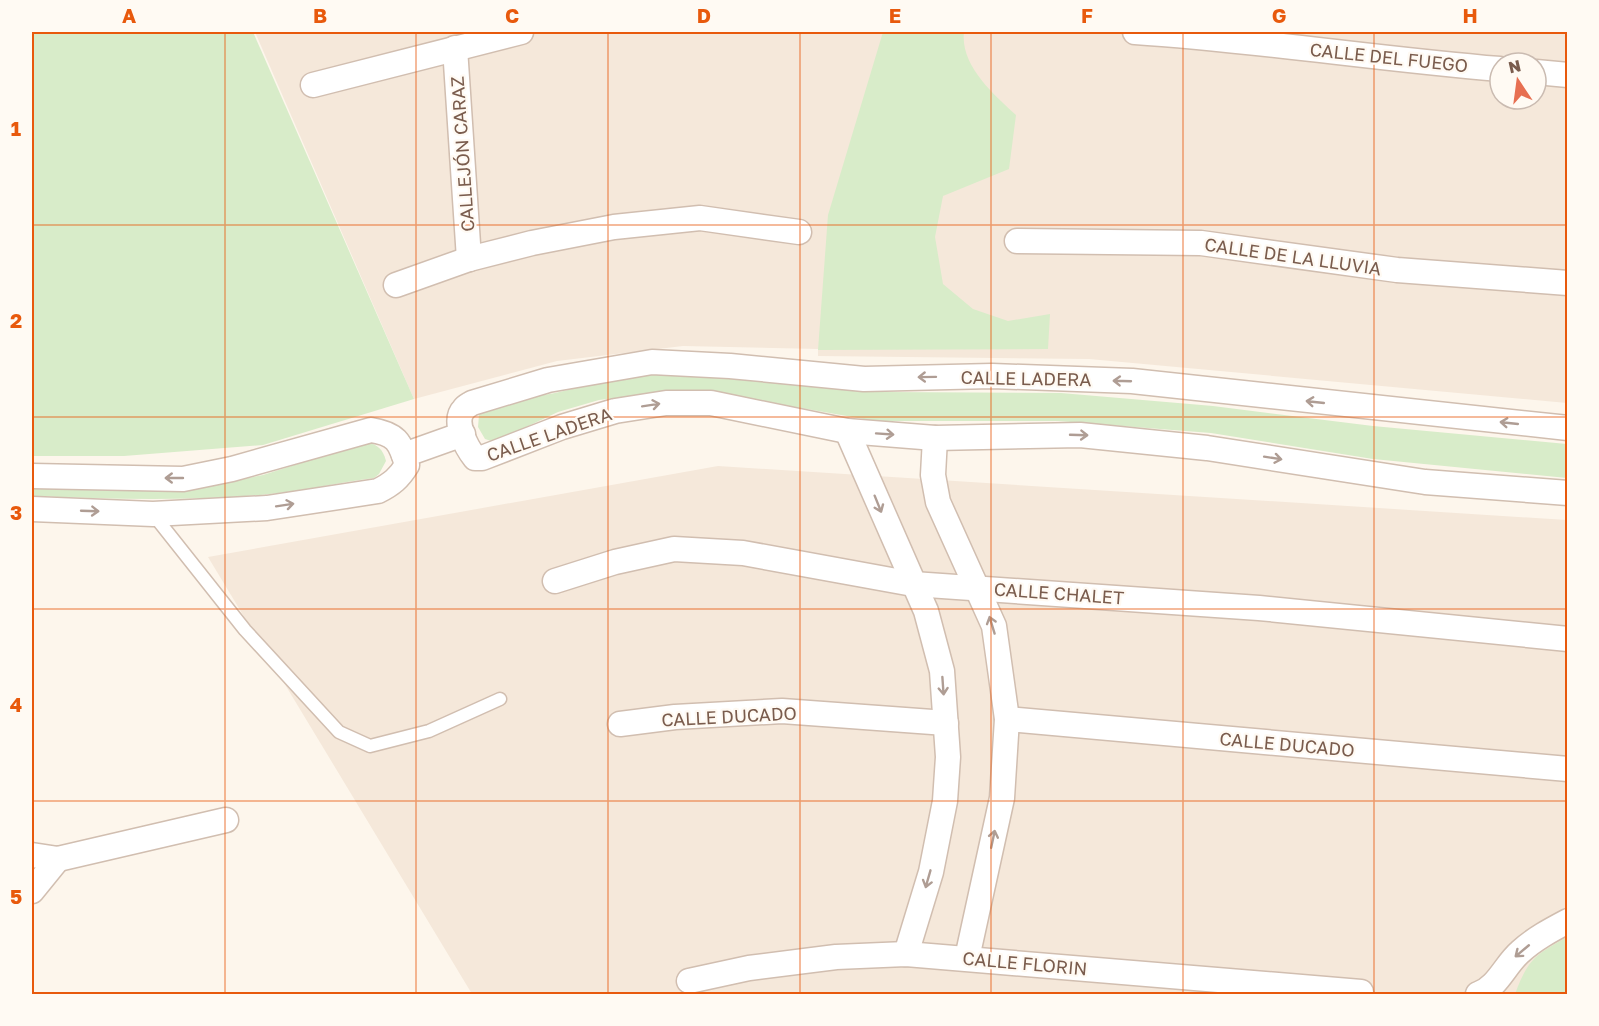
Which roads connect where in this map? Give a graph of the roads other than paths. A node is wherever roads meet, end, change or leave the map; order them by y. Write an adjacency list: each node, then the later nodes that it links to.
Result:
1 (521, 32): 3 (street)
2 (1135, 32): 4 (street, CALLE DEL FUEGO)
3 (455, 48): 7 (street); 10 (street, CALLEJÓN CARAZ)
4 (1488, 68)
5 (1548, 73): 6 (street)
6 (1568, 75)
7 (313, 85)
8 (798, 232): 10 (street)
9 (1017, 241): 11 (street, CALLE DE LA LLUVIA)
10 (469, 259): 12 (street)
11 (1568, 283)
12 (396, 285)
13 (1568, 428): 15 (street, CALLE LADERA, one-way to 15)
14 (847, 431): 15 (street, CALLE LADERA, one-way to 14); 16 (street, CALLE LADERA, one-way to 16); 23 (street, one-way to 23)
15 (463, 434): 17 (street)
16 (936, 438): 19 (street, CALLE LADERA, one-way to 19); 24 (street)
17 (404, 455): 18 (street, one-way to 18); 21 (street, one-way to 17)
18 (32, 476)
19 (1568, 493)
20 (32, 509): 21 (street, one-way to 21)
21 (153, 514): 26 (lane)
22 (555, 581): 23 (street, CALLE CHALET)
23 (913, 584): 24 (street, CALLE CHALET); 28 (street, one-way to 28)
24 (976, 587): 25 (street, CALLE CHALET); 27 (street, one-way to 24)
25 (1568, 639)
26 (500, 699)
27 (1006, 719): 30 (street, CALLE DUCADO); 37 (street, one-way to 27)
28 (946, 723): 29 (street, CALLE DUCADO); 36 (street, one-way to 36)
29 (620, 724)
30 (1568, 769)
31 (226, 820): 33 (street)
32 (32, 855): 33 (street)
33 (58, 859): 34 (street)
34 (32, 891)
35 (1568, 921): 40 (street, one-way to 40)
36 (906, 954): 37 (street, CALLE FLORIN); 38 (street, CALLE FLORIN)
37 (967, 958): 39 (street, CALLE FLORIN)
38 (689, 981)
39 (1361, 993)
40 (1485, 994)

